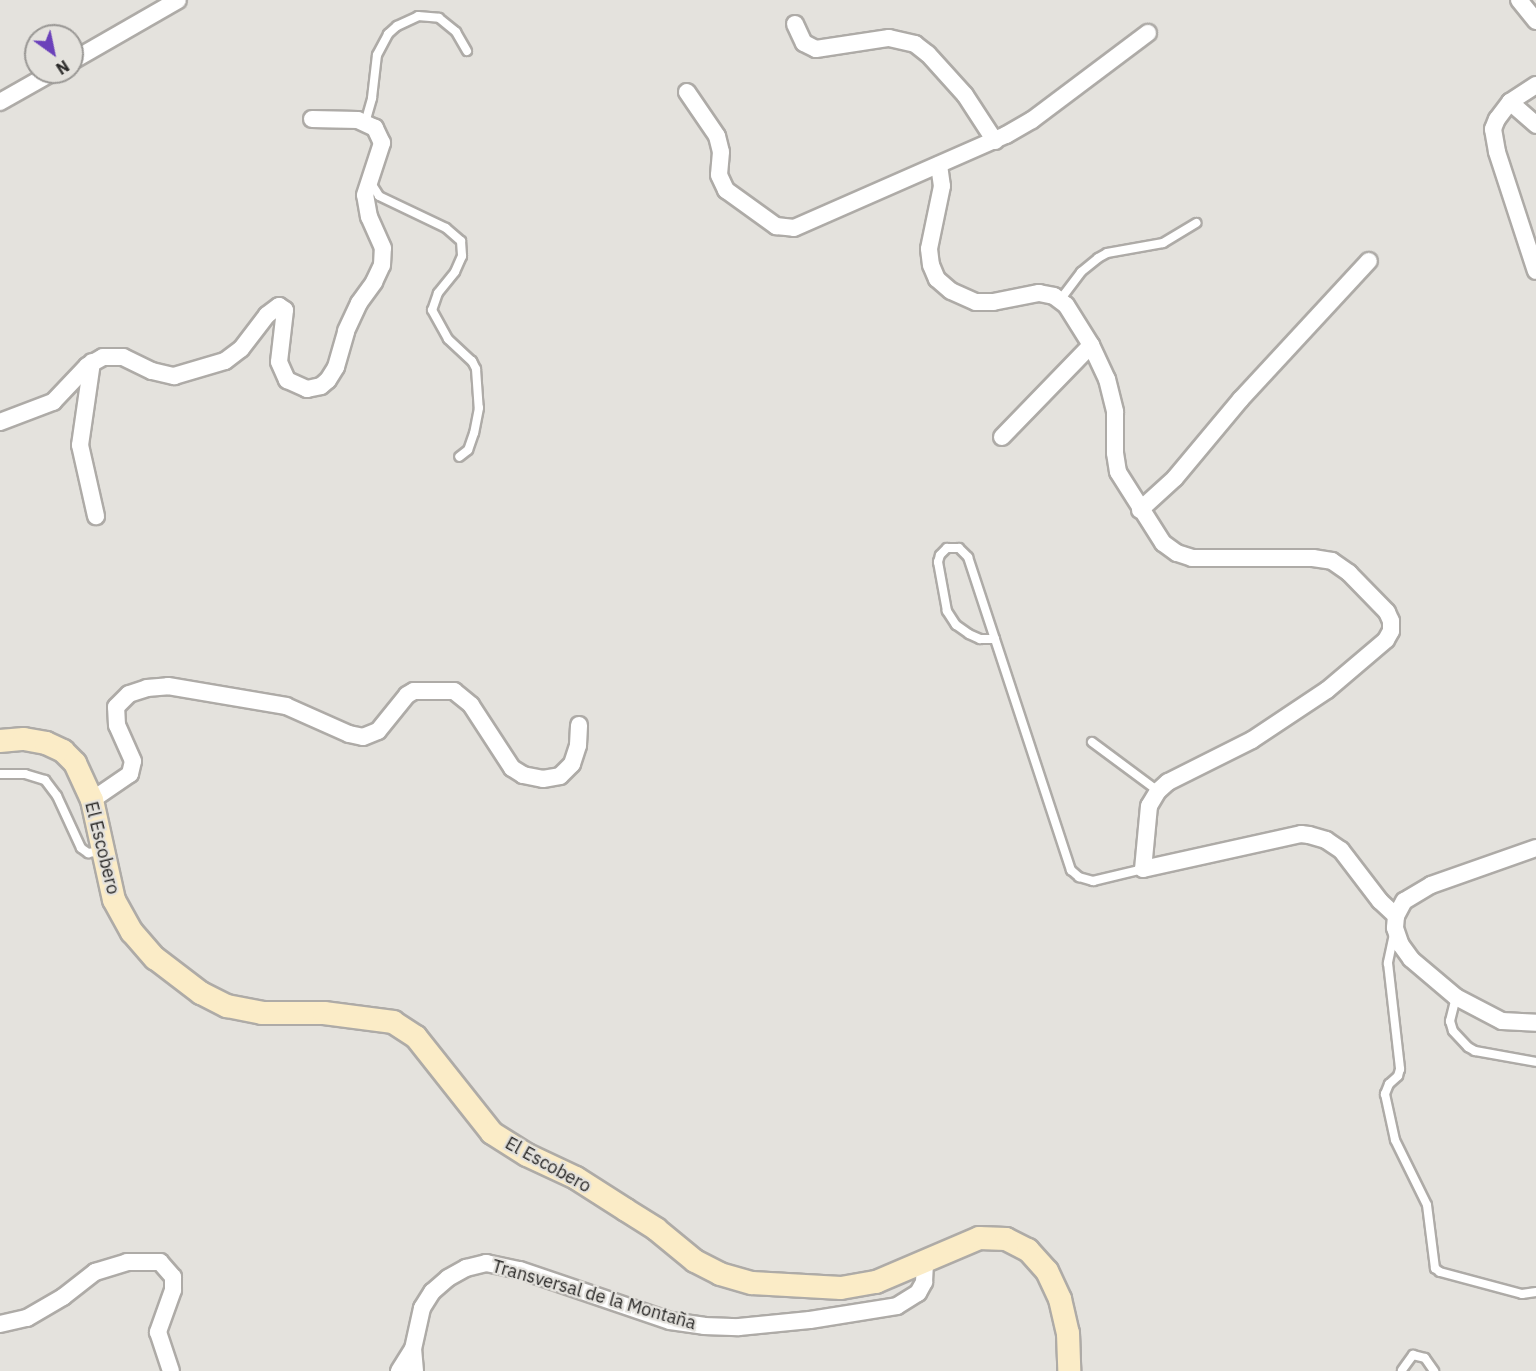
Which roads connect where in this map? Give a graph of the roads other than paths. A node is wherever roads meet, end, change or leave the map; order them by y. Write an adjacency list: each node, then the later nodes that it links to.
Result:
1 (178, 0): 5 (street)
2 (795, 24): 14 (street)
3 (1148, 33): 14 (street)
4 (467, 51): 12 (lane)
5 (84, 54)
6 (32, 84): 9 (street)
7 (1536, 85): 10 (street)
8 (687, 92): 15 (street)
9 (0, 102)
10 (1510, 102): 13 (street); 19 (street)
11 (312, 119): 12 (street)
12 (366, 123): 16 (street)
13 (1536, 125)
14 (995, 141): 15 (street)
15 (939, 165): 20 (street)
16 (369, 180): 22 (street); 25 (lane)
17 (1196, 223): 20 (lane)
18 (1369, 261): 26 (street)
19 (1536, 272)
20 (1060, 300): 21 (street)
21 (1091, 345): 24 (street); 26 (street)
22 (92, 362): 23 (street); 27 (street)
23 (0, 422)
24 (1002, 437)
25 (459, 457)
26 (1140, 510): 33 (street)
27 (96, 516)
28 (995, 639): 28 (lane); 37 (lane)
29 (579, 725): 34 (street)
30 (0, 741): 34 (main road, El Escobero)
31 (1092, 742): 33 (lane)
32 (0, 774): 36 (lane)
33 (1158, 791): 37 (street)
34 (92, 800): 36 (main road, El Escobero)
35 (1536, 848): 38 (street)
36 (105, 850): 42 (main road, El Escobero)
37 (1143, 869): 38 (street)
38 (1396, 922): 39 (street); 43 (lane)
39 (1456, 997): 40 (street); 41 (lane)
40 (1536, 1023)
41 (1536, 1062)
42 (925, 1263): 45 (street, Transversal de la Montaña); 50 (main road, El Escobero)
43 (1536, 1292)
44 (0, 1324): 47 (street)
45 (413, 1348): 48 (street); 49 (street, Transversal de la Montaña)
46 (1402, 1370): 51 (lane)
47 (171, 1371)
48 (399, 1371)
49 (415, 1371)
50 (1069, 1371)
51 (1434, 1371)

